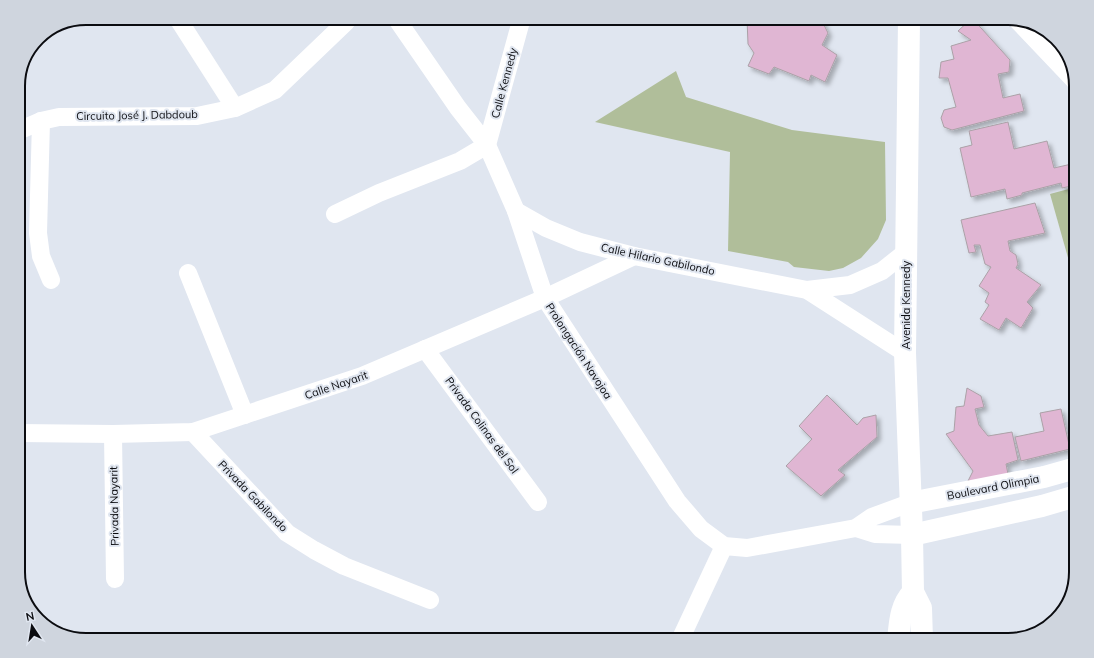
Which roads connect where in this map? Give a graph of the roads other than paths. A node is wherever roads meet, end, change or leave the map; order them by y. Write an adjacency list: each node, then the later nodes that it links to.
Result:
1 (182, 25): 8 (street)
2 (343, 25): 8 (street, Circuito José J. Dabdoub)
3 (401, 25): 11 (street, Prolongación Navojoa)
4 (520, 25): 11 (street, Calle Kennedy)
5 (909, 25): 14 (street, Avenida Kennedy)
6 (1024, 27): 7 (street)
7 (1068, 73)
8 (235, 108): 9 (street, Circuito José J. Dabdoub)
9 (41, 121): 10 (street, Circuito José J. Dabdoub); 17 (street)
10 (25, 128)
11 (487, 145): 12 (street, Prolongación Navojoa); 13 (street)
12 (516, 211): 15 (street, Calle Hilario Gabilondo); 19 (street, Prolongación Navojoa)
13 (335, 214)
14 (906, 252): 18 (street, Calle Hilario Gabilondo); 21 (street, Avenida Kennedy)
15 (634, 256): 18 (street, Calle Hilario Gabilondo); 19 (street, Calle Nayarit)
16 (188, 273): 22 (street)
17 (51, 280)
18 (807, 290): 21 (street, Calle Hilario Gabilondo)
19 (545, 298): 20 (street, Calle Nayarit); 32 (street, Prolongación Navojoa)
20 (425, 349): 22 (street, Calle Nayarit); 28 (street, Privada Colinas del Sol)
21 (905, 353): 29 (street, Avenida Kennedy)
22 (245, 415): 24 (street, Calle Nayarit)
23 (25, 432): 25 (street, Calle Nayarit)
24 (193, 432): 25 (street, Calle Nayarit); 35 (street, Privada Gabilondo)
25 (113, 434): 33 (street, Privada Nayarit)
26 (1069, 470): 29 (street, Boulevard Olimpia)
27 (1069, 498): 31 (street)
28 (538, 502)
29 (910, 503): 30 (street); 31 (street, Avenida Kennedy)
30 (856, 528): 31 (street); 32 (street)
31 (912, 535): 34 (street, Avenida Kennedy)
32 (724, 546): 36 (street)
33 (115, 579)
34 (913, 592): 37 (street); 38 (street, Avenida Kennedy)
35 (430, 600)
36 (683, 633)
37 (899, 633)
38 (922, 633)

